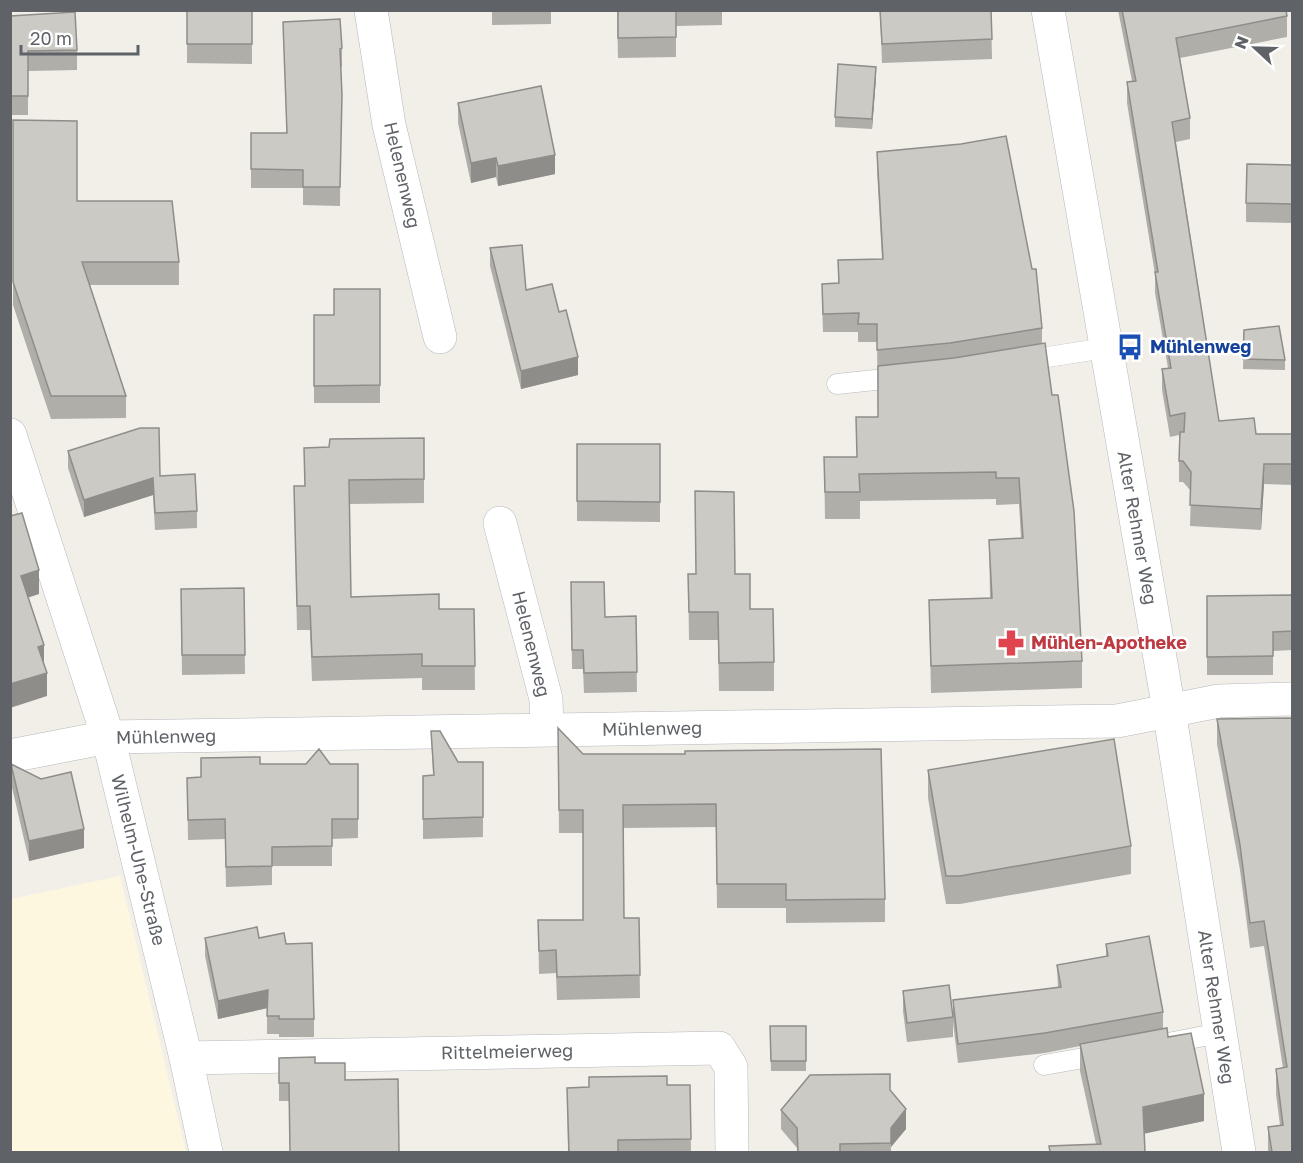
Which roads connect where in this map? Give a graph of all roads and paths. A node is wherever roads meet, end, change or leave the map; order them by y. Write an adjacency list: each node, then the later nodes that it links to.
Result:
1 (371, 10): 3 (street, Helenenweg)
2 (1048, 10): 4 (street, Alter Rehmer Weg)
3 (440, 337)
4 (1105, 348): 5 (lane); 11 (street, Alter Rehmer Weg)
5 (999, 365)
6 (918, 376): 7 (lane)
7 (837, 384)
8 (10, 435): 13 (street, Wilhelm-Uhe-Straße)
9 (500, 524): 12 (street, Helenenweg)
10 (1293, 699): 11 (street, Mühlenweg)
11 (1169, 710): 12 (street, Mühlenweg); 15 (street, Alter Rehmer Weg)
12 (547, 730): 13 (street, Mühlenweg)
13 (108, 737): 14 (street, Mühlenweg); 18 (street, Wilhelm-Uhe-Straße)
14 (10, 756)
15 (1220, 1033): 16 (lane); 22 (street, Alter Rehmer Weg)
16 (1150, 1046)
17 (1126, 1050): 19 (lane)
18 (186, 1058): 20 (street, Wilhelm-Uhe-Straße); 21 (street, Rittelmeierweg)
19 (1044, 1065)
20 (206, 1152)
21 (732, 1152)
22 (1239, 1152)

